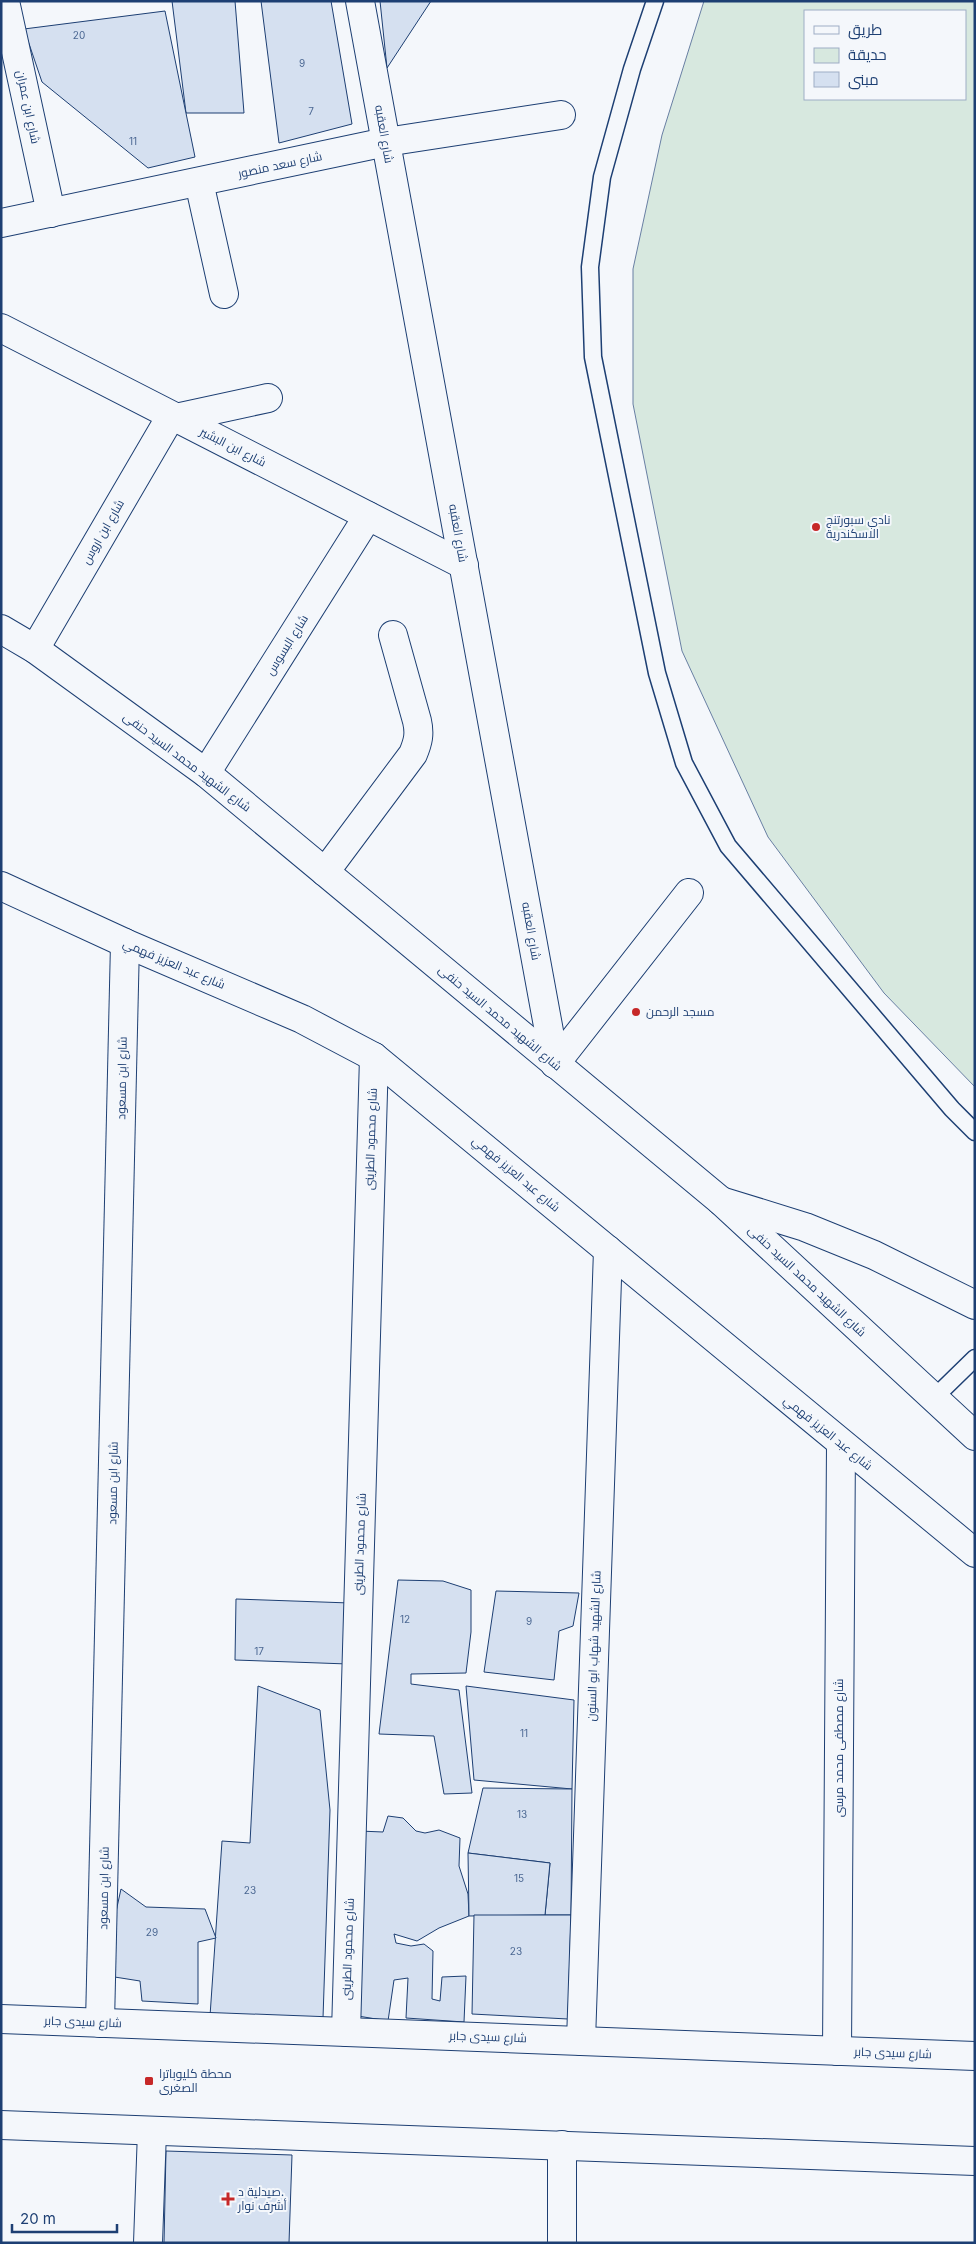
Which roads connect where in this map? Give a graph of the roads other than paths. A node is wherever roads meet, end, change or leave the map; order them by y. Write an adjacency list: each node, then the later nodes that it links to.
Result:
1 (5, 1): 7 (street, شارع ابن عمران)
2 (360, 1): 5 (street, شارع العقبه)
3 (655, 1): 25 (lane)
4 (561, 115): 5 (street, شارع سعد منصور)
5 (386, 142): 6 (street, شارع سعد منصور); 14 (street, شارع العقبه)
6 (199, 182): 7 (street, شارع سعد منصور); 9 (street)
7 (51, 213): 8 (street, شارع سعد منصور)
8 (1, 223)
9 (224, 294)
10 (1, 328): 12 (street, شارع ابن البشير)
11 (268, 398): 12 (street)
12 (174, 417): 13 (street, شارع ابن البشير); 17 (street, شارع ابن اروس)
13 (368, 516): 14 (street, شارع ابن البشير); 18 (street, شارع البسوس)
14 (464, 565): 24 (street, شارع العقبه)
15 (1, 629): 17 (street, شارع الشهيد محمد السيد حنفى)
16 (393, 635): 19 (street)
17 (35, 649): 18 (street, شارع الشهيد محمد السيد حنفى)
18 (206, 773): 19 (street, شارع الشهيد محمد السيد حنفى)
19 (325, 872): 24 (street, شارع الشهيد محمد السيد حنفى)
20 (1, 886): 22 (street, شارع عبد العزيز فهمي)
21 (688, 892): 24 (street)
22 (125, 943): 23 (street, شارع عبد العزيز فهمي); 35 (street, شارع ابن مسعود)
23 (374, 1057): 27 (street, شارع عبد العزيز فهمي); 36 (street, شارع محمود الطرينى)
24 (555, 1064): 26 (street, شارع الشهيد محمد السيد حنفى)
25 (975, 1132)
26 (721, 1201): 28 (street); 30 (street, شارع الشهيد محمد السيد حنفى)
27 (608, 1250): 32 (street, شارع عبد العزيز فهمي); 37 (street, شارع الشهيد شهاب ابو السنون)
28 (975, 1305)
29 (975, 1358): 30 (lane)
30 (933, 1399): 31 (street, شارع الشهيد محمد السيد حنفى)
31 (969, 1424)
32 (841, 1444): 33 (street, شارع عبد العزيز فهمي); 38 (street, شارع مصطفى محمد مرسى)
33 (975, 1553)
34 (1, 2019): 35 (street, شارع سيدى جابر)
35 (100, 2023): 36 (street, شارع سيدى جابر)
36 (346, 2032): 37 (street, شارع سيدى جابر)
37 (581, 2041): 38 (street, شارع سيدى جابر)
38 (837, 2051): 39 (street, شارع سيدى جابر)
39 (975, 2056)
40 (1, 2125): 41 (street)
41 (152, 2131): 42 (street); 44 (street)
42 (562, 2145): 43 (street); 45 (street)
43 (975, 2161)
44 (148, 2243)
45 (562, 2243)

